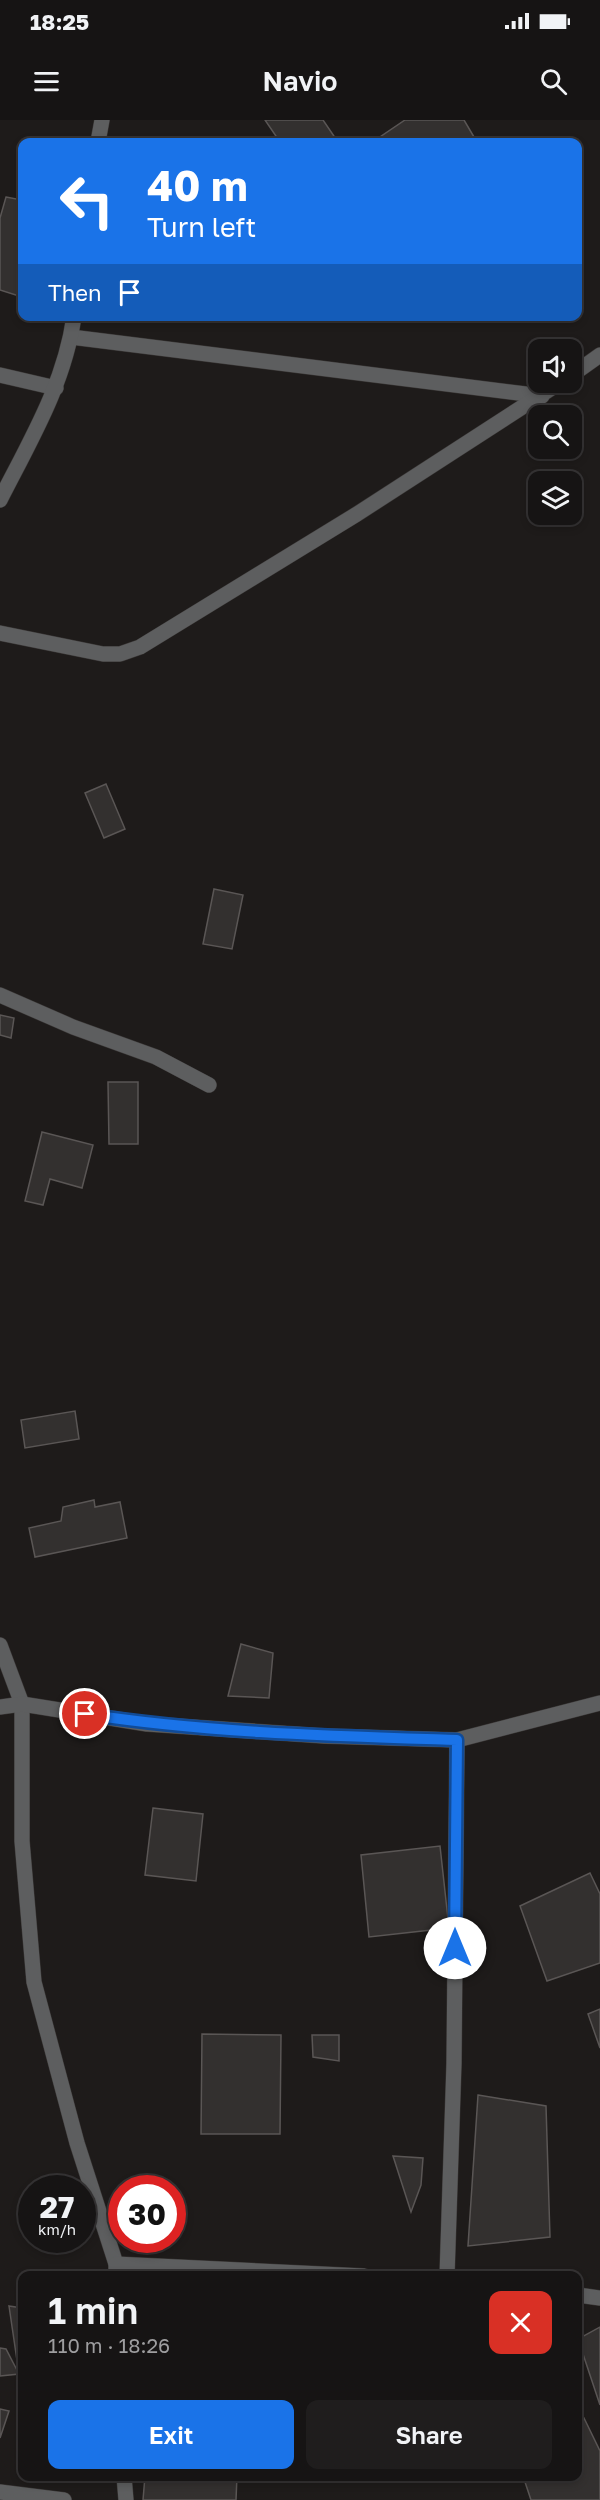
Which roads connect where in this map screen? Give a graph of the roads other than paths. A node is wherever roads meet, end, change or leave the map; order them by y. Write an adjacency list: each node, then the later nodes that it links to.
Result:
1 (102, 120): 2 (street)
2 (99, 138)
3 (73, 321): 4 (street)
4 (71, 337): 8 (street); 10 (street)
5 (600, 355): 6 (street)
6 (582, 368)
7 (0, 375): 8 (street)
8 (56, 388): 11 (street)
9 (546, 393): 10 (street)
10 (542, 396): 12 (street)
11 (0, 500)
12 (0, 633)
13 (0, 995): 14 (street)
14 (209, 1086)
15 (0, 1645): 17 (street)
16 (600, 1703): 19 (street)
17 (22, 1704): 18 (street); 19 (street); 20 (street)
18 (0, 1707)
19 (457, 1740): 22 (street)
20 (116, 2270): 21 (street)
21 (157, 2271)
22 (447, 2271)
23 (582, 2296): 24 (street)
24 (600, 2298)
25 (124, 2481): 28 (street)
26 (0, 2492): 27 (street)
27 (64, 2500)
28 (126, 2500)

